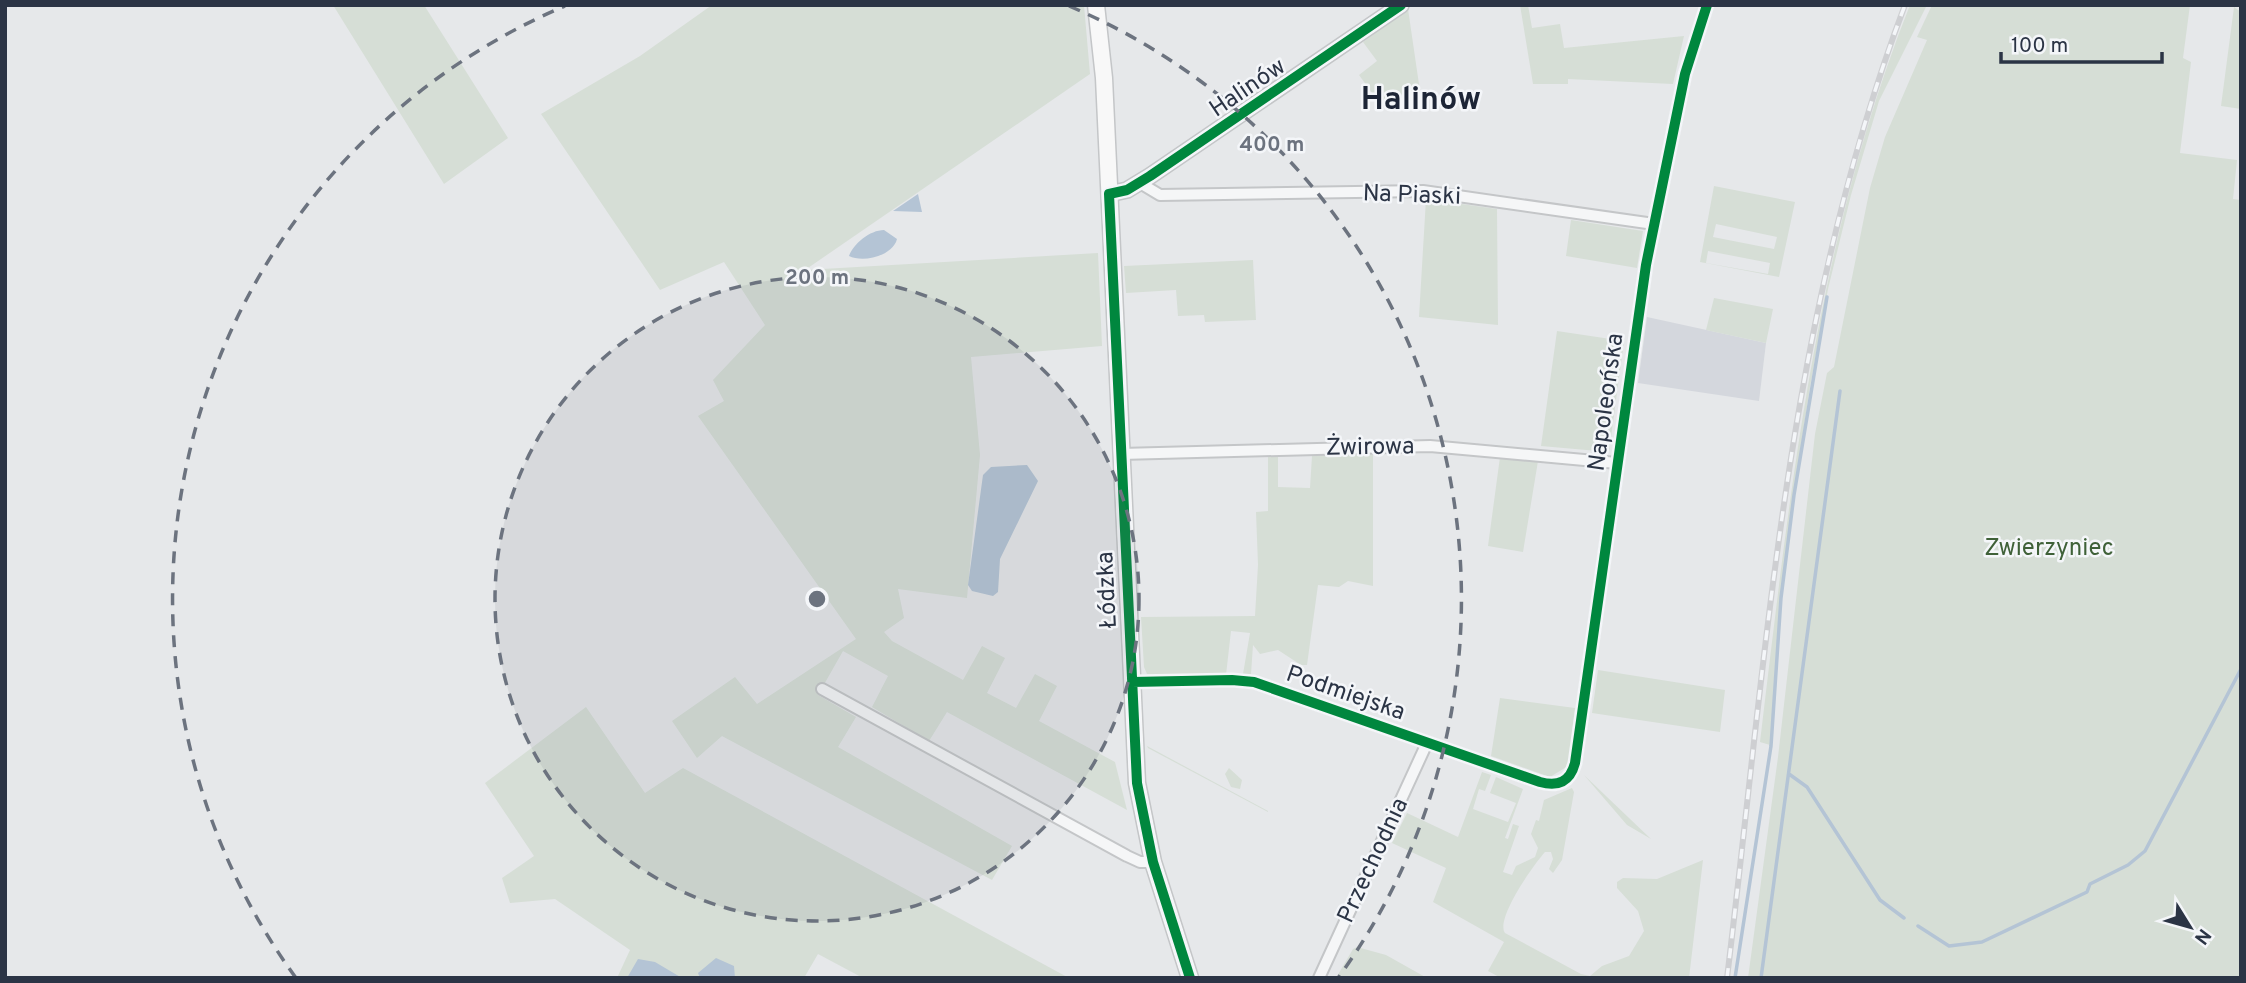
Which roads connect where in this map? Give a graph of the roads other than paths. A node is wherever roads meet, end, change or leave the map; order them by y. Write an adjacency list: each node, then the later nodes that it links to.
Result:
1 (1096, 5): 5 (main road, Łódzka)
2 (1707, 5): 6 (street, Napoleońska)
3 (1399, 6): 4 (street, Halinów)
4 (1145, 180): 5 (street, Halinów); 6 (street, Na Piaski)
5 (1110, 194): 7 (main road, Łódzka)
6 (1654, 224): 8 (street, Napoleońska)
7 (1121, 454): 8 (street, Żwirowa); 9 (main road, Łódzka)
8 (1618, 463): 12 (street, Napoleońska)
9 (1132, 682): 11 (street, Podmiejska); 13 (main road, Łódzka)
10 (822, 689): 13 (street)
11 (1427, 743): 12 (street, Podmiejska); 15 (street, Przechodnia)
12 (1540, 782)
13 (1153, 862): 14 (main road, Łódzka)
14 (1190, 978)
15 (1319, 978)

